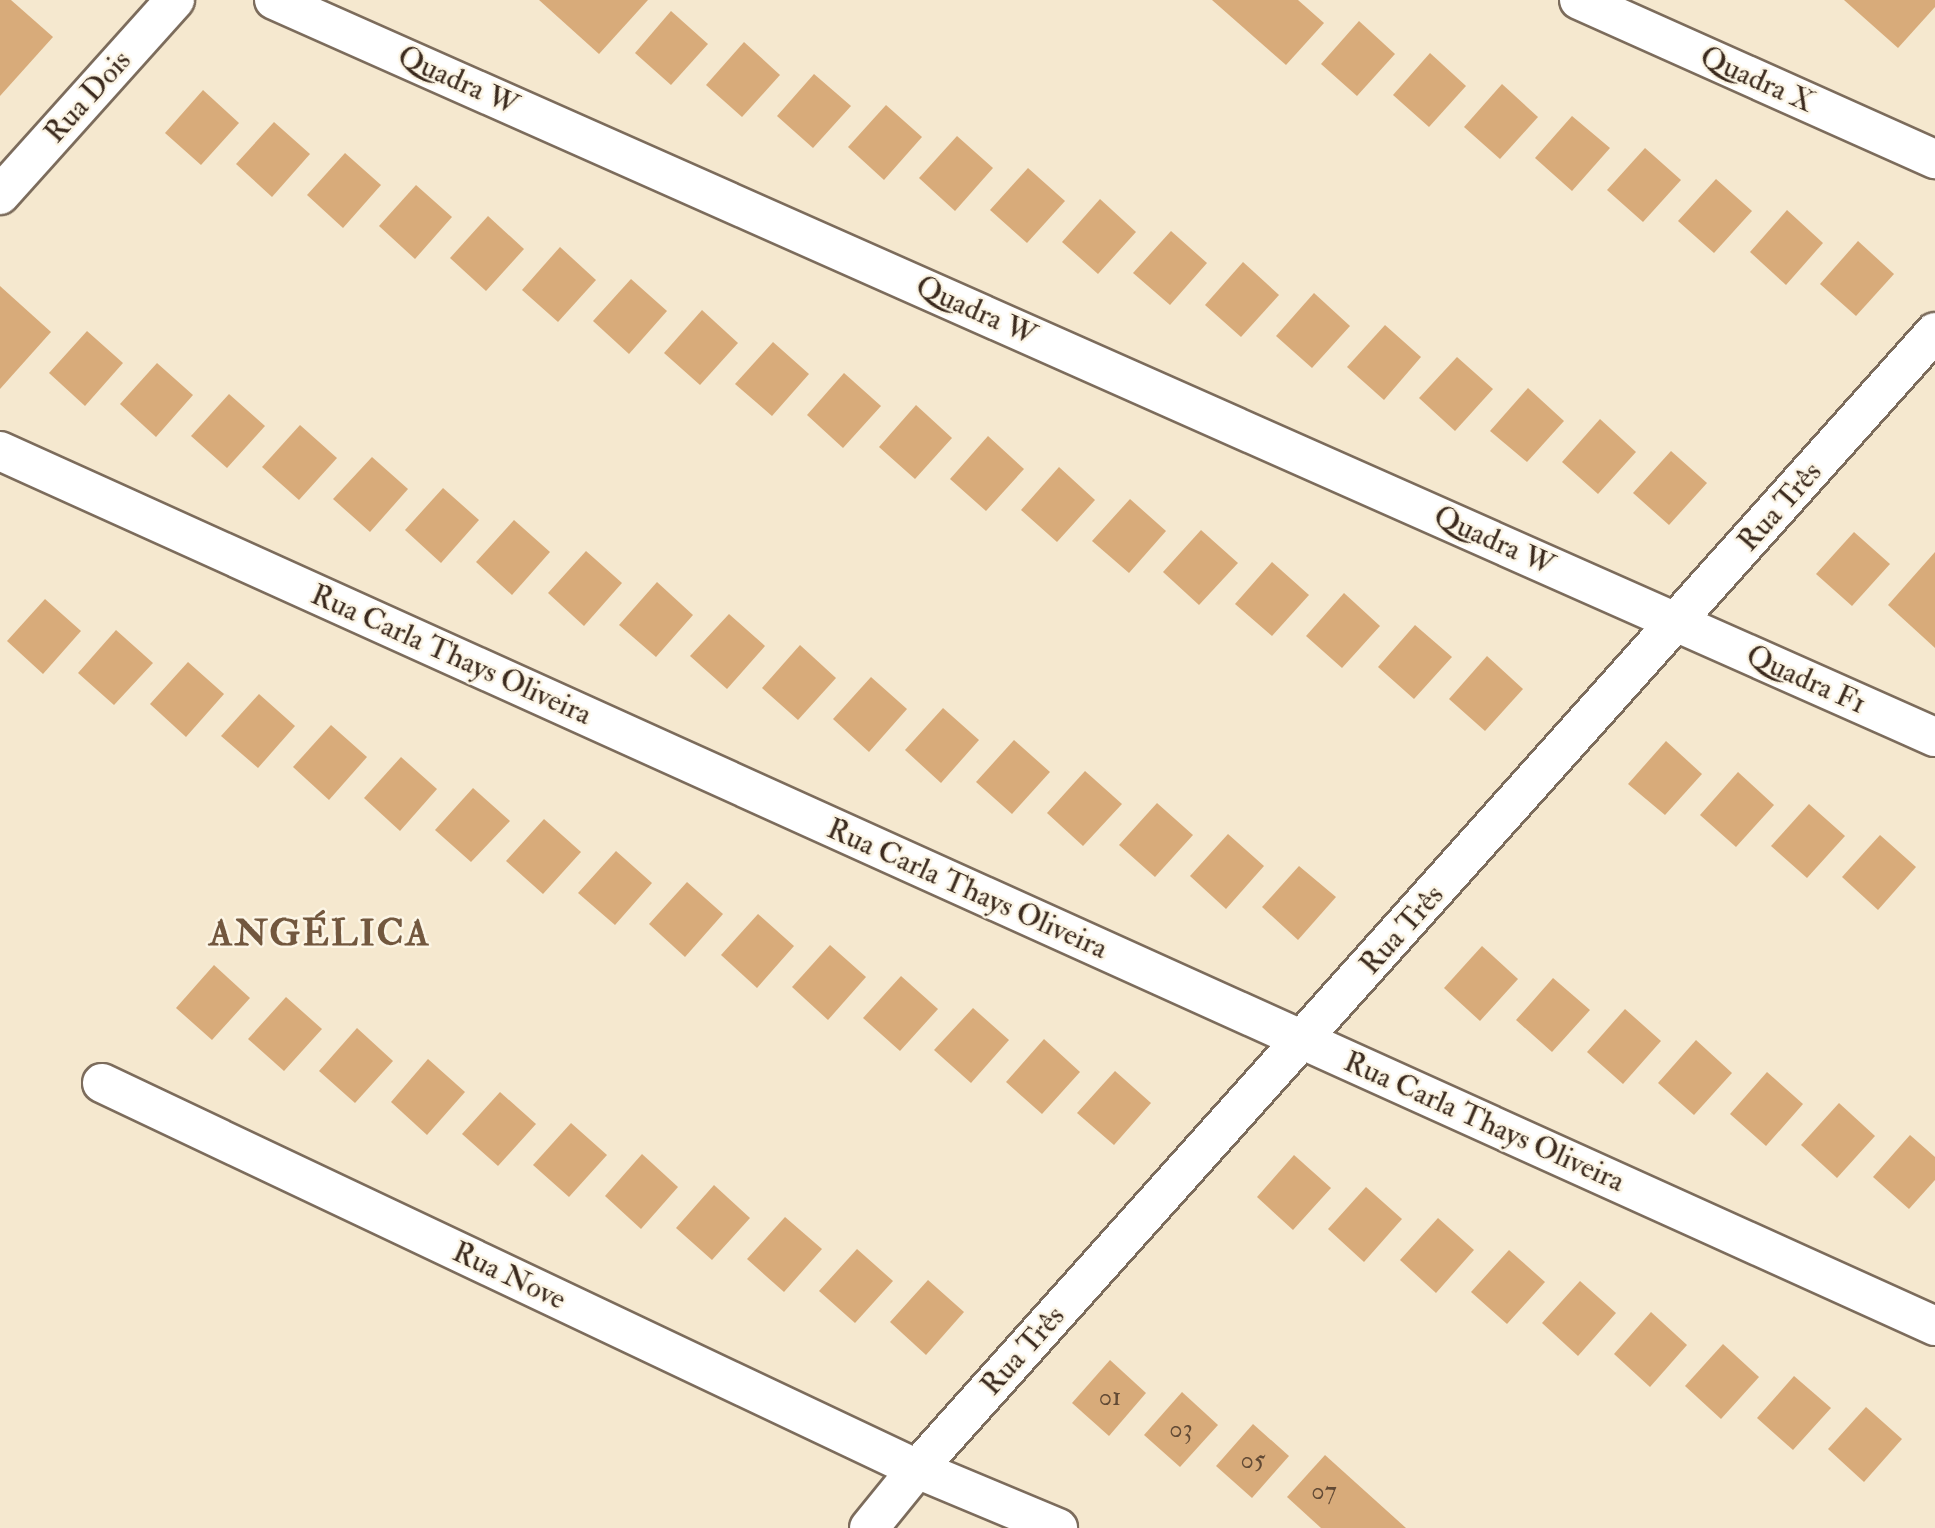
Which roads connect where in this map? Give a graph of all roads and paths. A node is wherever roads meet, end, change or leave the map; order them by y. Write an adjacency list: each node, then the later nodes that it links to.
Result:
1 (175, 0): 5 (street, Rua Dois)
2 (274, 0): 8 (street, Quadra W)
3 (1579, 0): 4 (street, Quadra X)
4 (1935, 159)
5 (0, 195)
6 (1935, 332): 8 (street, Rua Três)
7 (0, 451): 10 (street, Rua Carla Thays Oliveira)
8 (1678, 622): 9 (street, Quadra F1); 10 (street, Rua Três)
9 (1935, 737)
10 (1303, 1041): 12 (street, Rua Carla Thays Oliveira); 13 (street, Rua Três)
11 (102, 1083): 13 (street, Rua Nove)
12 (1935, 1325)
13 (917, 1469): 14 (street, Rua Três); 15 (street, Rua Nove)
14 (869, 1528)
15 (1058, 1528)

